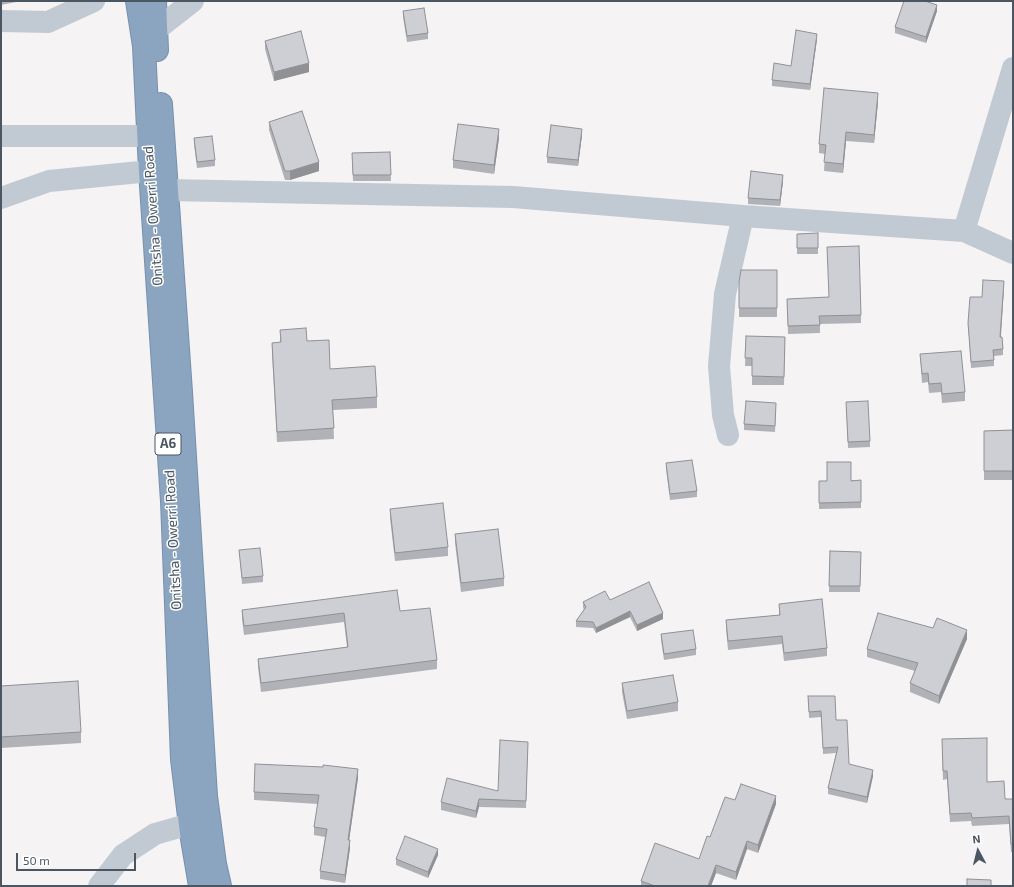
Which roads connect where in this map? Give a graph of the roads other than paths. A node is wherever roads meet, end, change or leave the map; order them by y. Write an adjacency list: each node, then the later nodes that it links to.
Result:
1 (94, 1): 5 (street)
2 (137, 1): 9 (highway, Onitsha - Owerri Road / A6)
3 (155, 1): 6 (highway, Onitsha - Owerri Road / A6)
4 (193, 1): 6 (street)
5 (1, 21)
6 (156, 30): 11 (highway, Onitsha - Owerri Road / A6)
7 (1013, 68): 14 (street)
8 (1, 136): 9 (street)
9 (148, 136): 10 (highway, Onitsha - Owerri Road / A6)
10 (150, 171): 12 (street); 17 (highway, Onitsha - Owerri Road / A6)
11 (168, 190): 13 (street); 20 (highway, Onitsha - Owerri Road / A6)
12 (1, 198)
13 (743, 216): 14 (street); 16 (street)
14 (964, 231): 15 (street)
15 (1013, 253)
16 (728, 435)
17 (190, 824): 18 (street); 19 (highway, Onitsha - Owerri Road / A6)
18 (99, 886)
19 (200, 886)
20 (220, 886)

